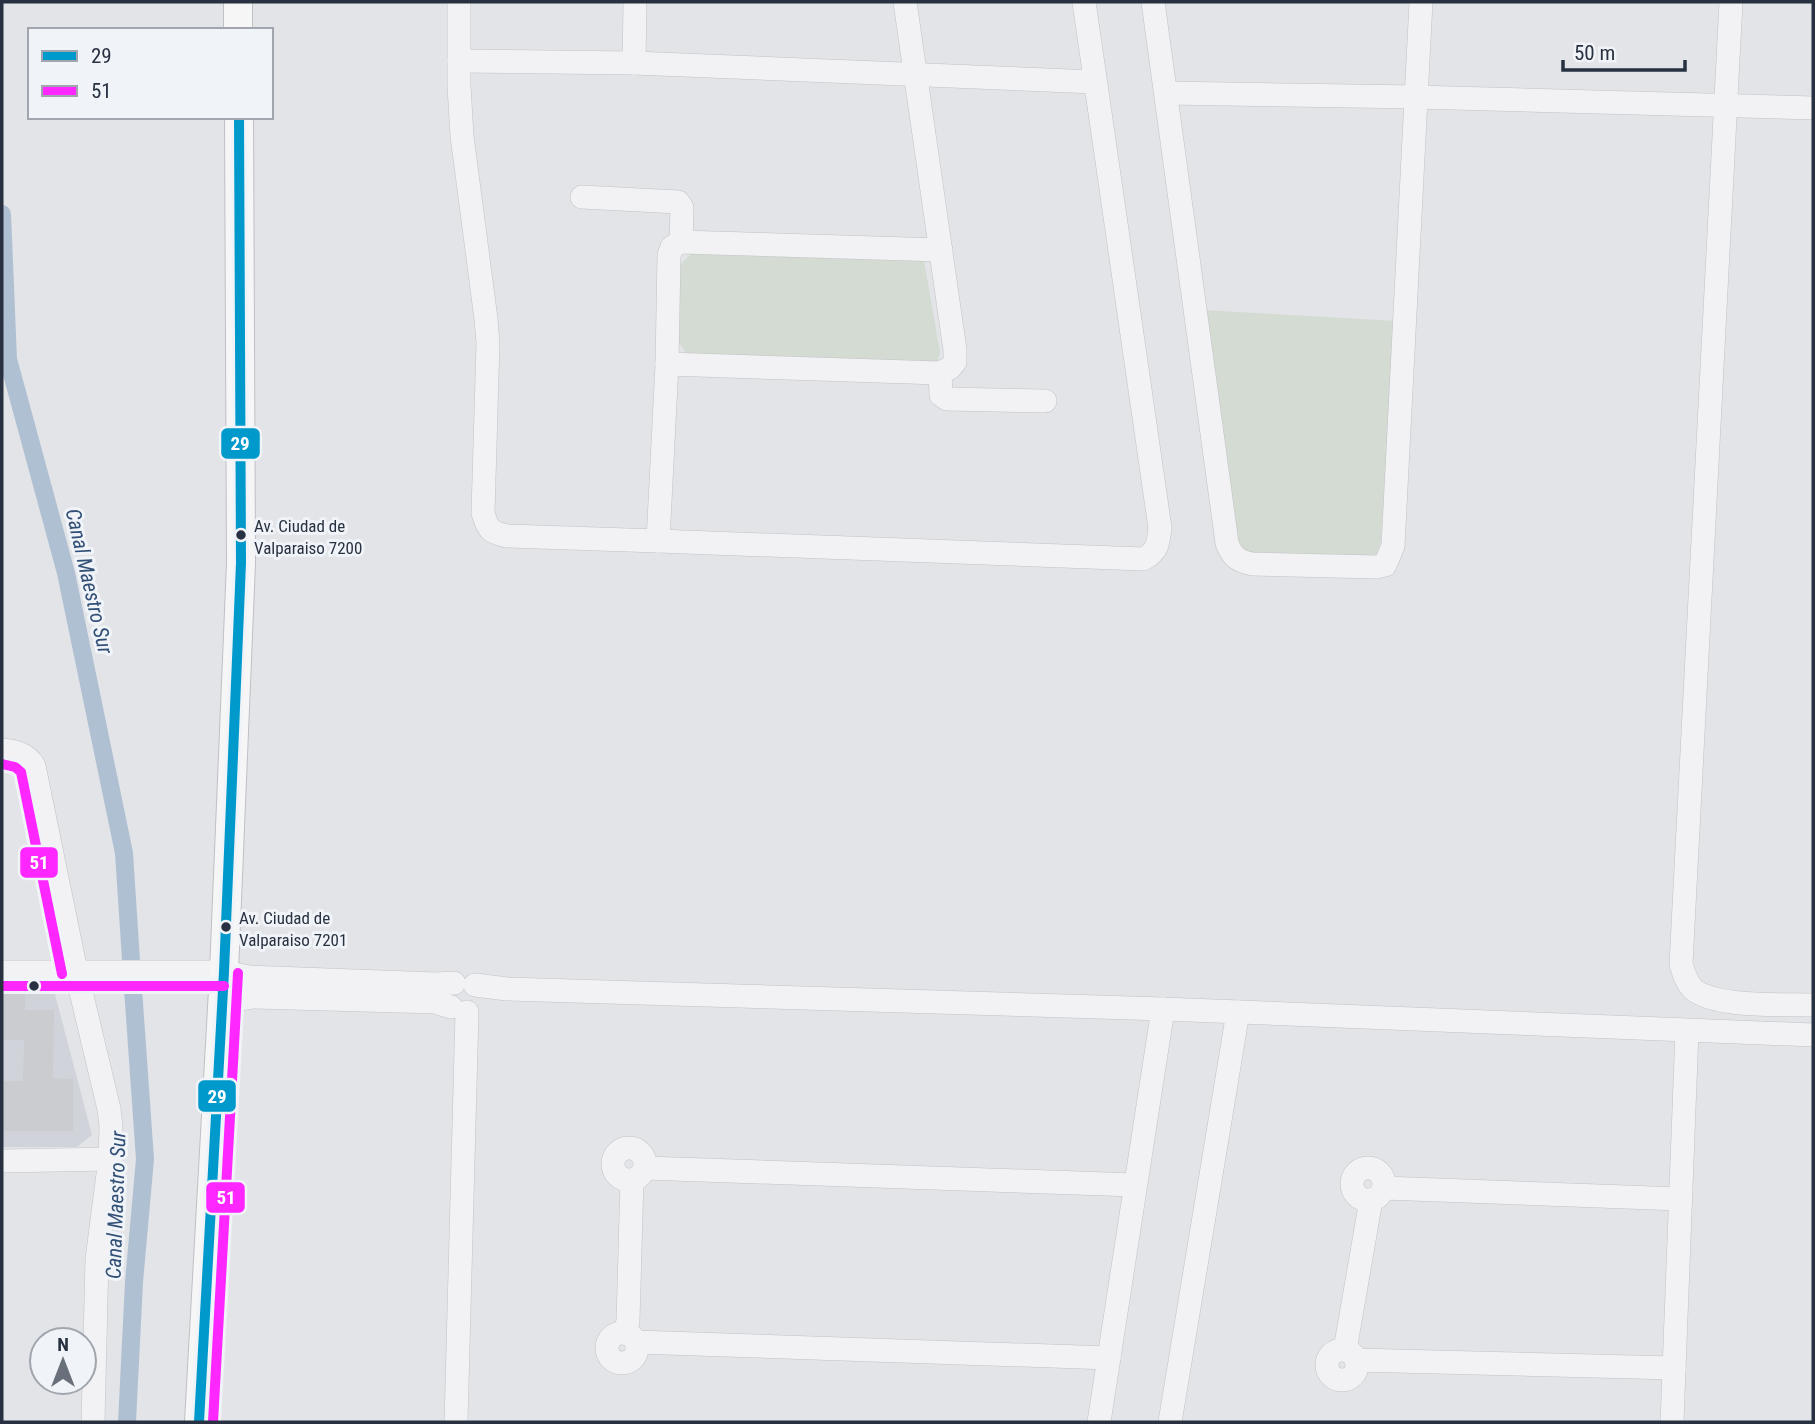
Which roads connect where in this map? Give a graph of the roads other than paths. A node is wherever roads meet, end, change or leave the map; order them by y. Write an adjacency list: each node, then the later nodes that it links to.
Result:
1 (238, 2): 9 (main road)
2 (459, 2): 10 (street)
3 (635, 2): 11 (street)
4 (905, 2): 12 (street)
5 (1084, 2): 13 (street)
6 (1153, 2): 14 (street)
7 (1421, 2): 15 (street)
8 (1731, 2): 16 (street)
9 (238, 28)
10 (459, 61): 11 (street); 25 (street)
11 (635, 63): 12 (street)
12 (915, 74): 13 (street); 21 (street)
13 (1096, 82): 25 (street)
14 (1167, 93): 15 (street); 15 (street)
15 (1416, 97): 16 (street)
16 (1726, 105): 17 (street); 32 (street)
17 (1813, 107)
18 (239, 119): 29 (main road)
19 (582, 197): 20 (street)
20 (681, 242): 21 (street); 22 (street)
21 (941, 250): 23 (street)
22 (667, 364): 23 (street); 25 (street)
23 (940, 373): 24 (street)
24 (1045, 401)
25 (658, 541)
26 (2, 750): 27 (street)
27 (76, 971): 28 (street); 29 (street); 37 (street)
28 (2, 972)
29 (224, 972): 30 (street); 31 (main road)
30 (465, 998): 31 (street); 33 (street); 45 (street)
31 (223, 1002): 44 (main road)
32 (1813, 1005)
33 (1163, 1009): 34 (street); 39 (street)
34 (1238, 1012): 35 (street); 47 (street)
35 (1687, 1031): 36 (street); 40 (street)
36 (1813, 1035)
37 (110, 1159): 38 (street); 43 (street)
38 (2, 1161)
39 (1135, 1185): 41 (street); 41 (street)
40 (1680, 1199): 42 (street); 42 (street)
41 (1109, 1357): 46 (street)
42 (1674, 1368): 48 (street)
43 (93, 1422)
44 (200, 1422)
45 (456, 1422)
46 (1099, 1422)
47 (1170, 1422)
48 (1672, 1422)

